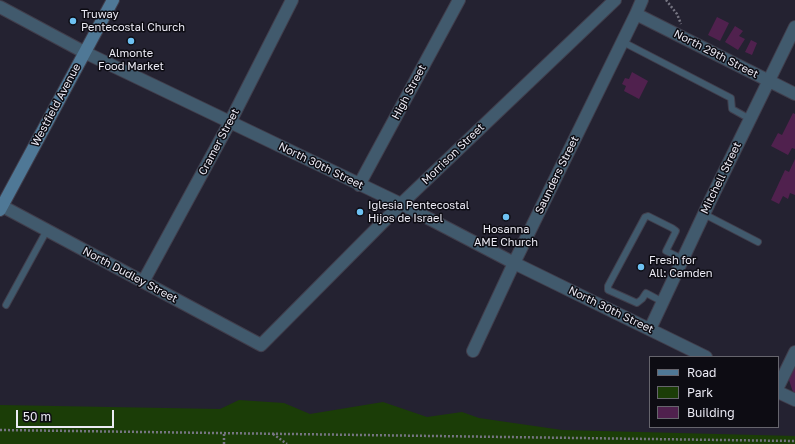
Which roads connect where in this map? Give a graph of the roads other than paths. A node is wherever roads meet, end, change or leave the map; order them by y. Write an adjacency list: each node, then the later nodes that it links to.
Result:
1 (113, 0): 10 (street, Westfield Avenue)
2 (292, 0): 14 (street, Cramer Street)
3 (459, 0): 15 (street, High Street)
4 (615, 0): 16 (street, Morrison Street)
5 (642, 0): 7 (street, Saunders Street)
6 (0, 7): 10 (street, North 30th Street)
7 (636, 14): 9 (street, Saunders Street); 11 (street, North 29th Street)
8 (795, 27): 11 (street, Mitchell Street)
9 (622, 42): 13 (lane); 22 (street, Saunders Street)
10 (84, 52): 14 (street, North 30th Street); 17 (street, Westfield Avenue)
11 (769, 81): 12 (street, North 29th Street); 13 (street, Mitchell Street)
12 (795, 94)
13 (750, 119): 18 (street, Mitchell Street)
14 (230, 122): 15 (street, North 30th Street); 23 (street, Cramer Street)
15 (359, 185): 16 (street, North 30th Street)
16 (401, 204): 22 (street, North 30th Street); 27 (street, Morrison Street)
17 (1, 207): 19 (street, North Dudley Street)
18 (704, 214): 20 (lane); 21 (street, Mitchell Street)
19 (47, 230): 23 (street, North Dudley Street); 25 (lane)
20 (758, 242)
21 (683, 259): 24 (street, Mitchell Street); 24 (lane)
22 (514, 262): 26 (street, North 30th Street); 28 (street, Saunders Street)
23 (143, 282): 27 (street, North Dudley Street)
24 (663, 302): 26 (street, Mitchell Street)
25 (6, 305)
26 (650, 329): 30 (street, North 30th Street)
27 (261, 345)
28 (473, 351)
29 (795, 352): 31 (street)
30 (704, 356)
31 (779, 385)
32 (779, 392): 33 (street)
33 (795, 400)

